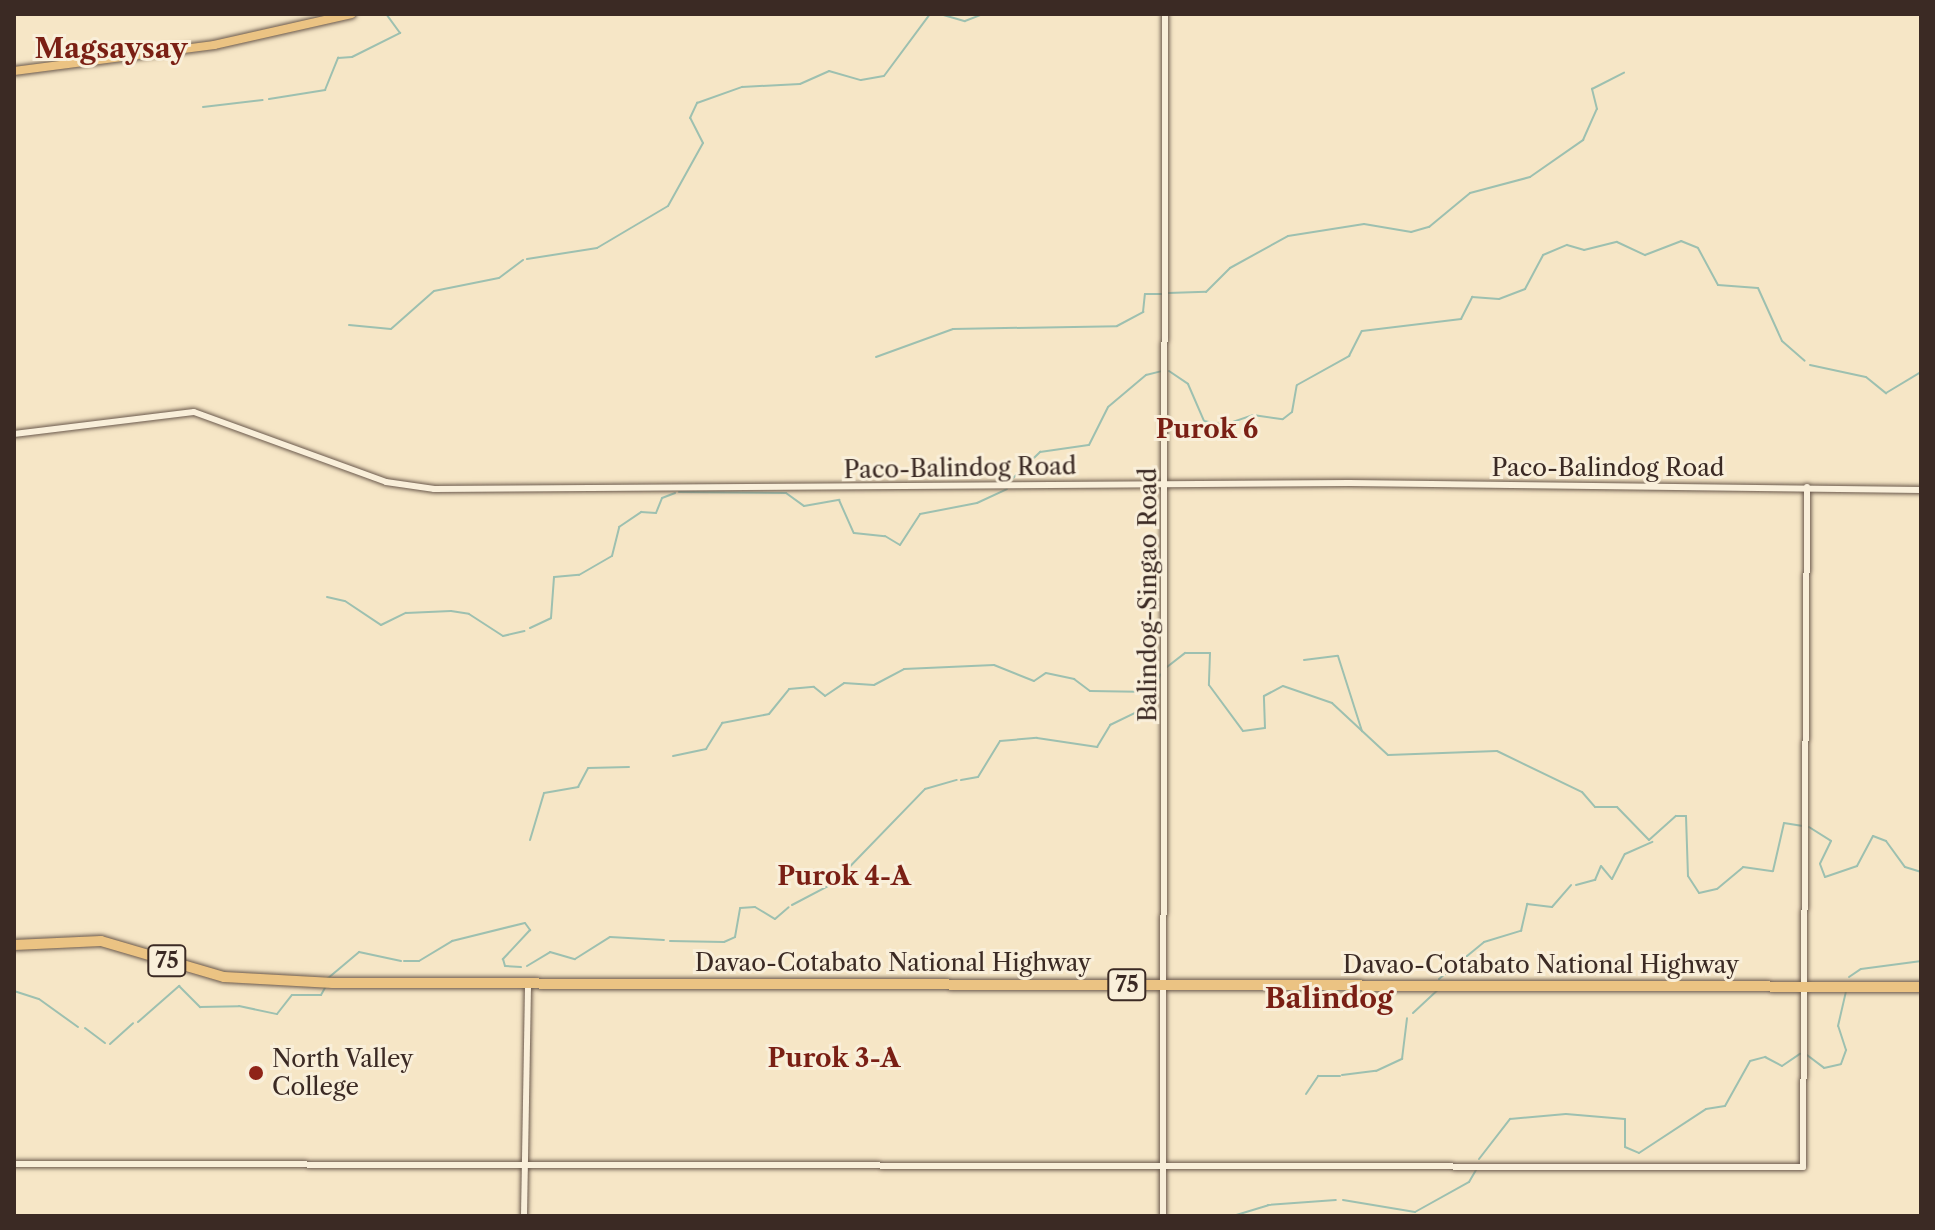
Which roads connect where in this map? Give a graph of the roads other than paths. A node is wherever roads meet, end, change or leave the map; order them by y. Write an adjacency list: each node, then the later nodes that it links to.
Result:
1 (352, 14): 3 (main road)
2 (1165, 14): 5 (street, Balindog-Singao Road)
3 (14, 71)
4 (14, 434): 5 (street, Paco-Balindog Road)
5 (1167, 483): 6 (street, Paco-Balindog Road); 10 (street, Balindog-Singao Road)
6 (1807, 487): 7 (street, Paco-Balindog Road); 11 (street)
7 (1921, 490)
8 (14, 945): 9 (highway, Davao-Cotabato National Highway / 75)
9 (528, 982): 10 (highway, Davao-Cotabato National Highway / 75); 13 (street)
10 (1167, 985): 11 (highway, Davao-Cotabato National Highway / 75); 14 (street, Balindog-Singao Road)
11 (1804, 986): 12 (highway, Davao-Cotabato National Highway / 75); 14 (street)
12 (1921, 987)
13 (525, 1163): 14 (street); 15 (street); 16 (street)
14 (1164, 1163): 17 (street, Balindog-Singao Road)
15 (14, 1164)
16 (524, 1216)
17 (1163, 1216)

